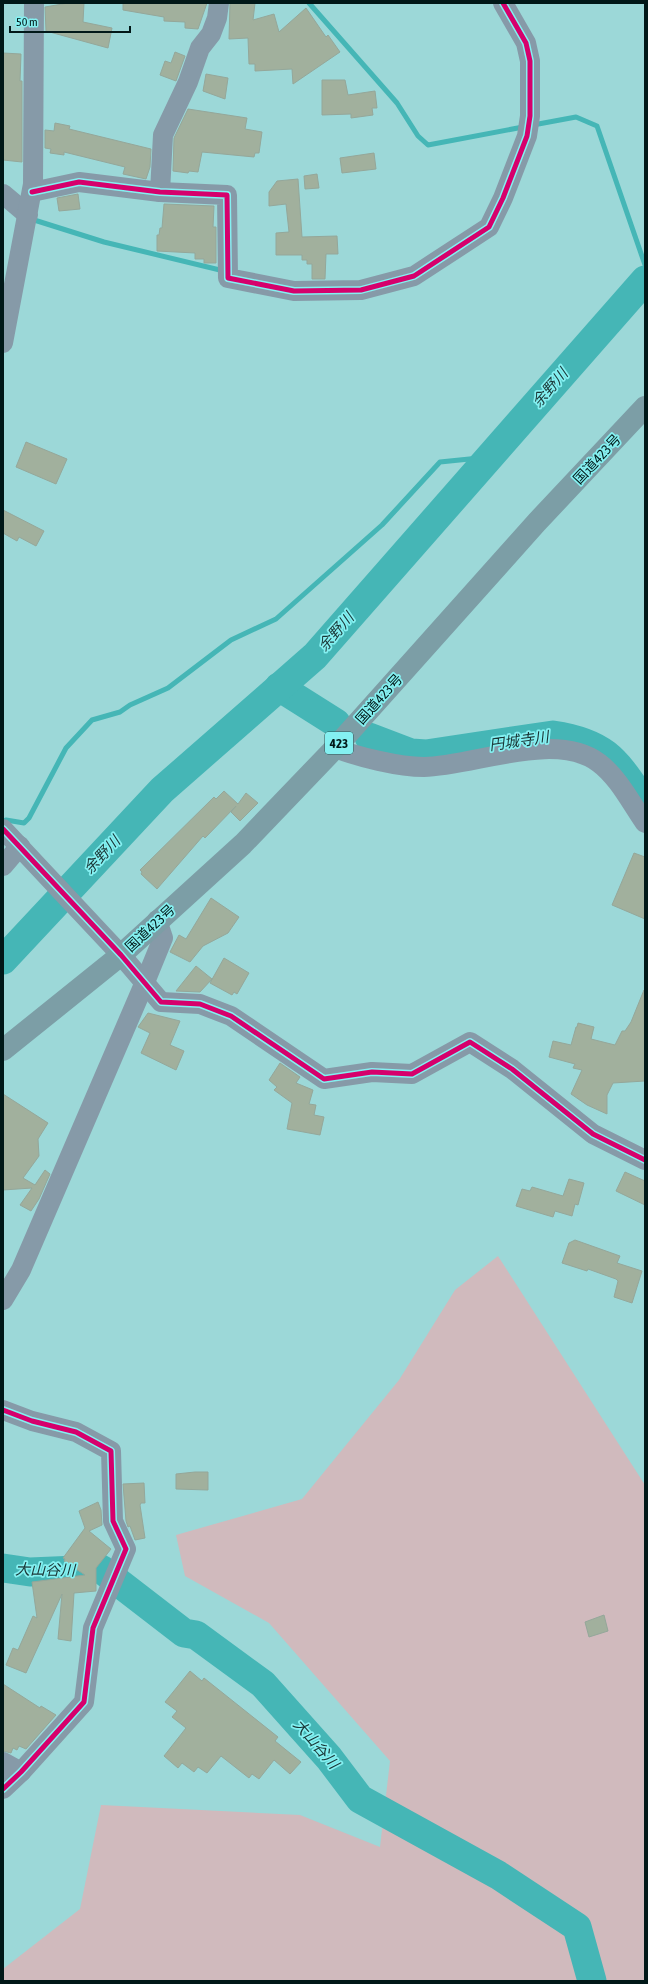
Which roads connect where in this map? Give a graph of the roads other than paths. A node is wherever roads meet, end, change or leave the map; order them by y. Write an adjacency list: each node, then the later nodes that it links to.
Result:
1 (34, 3): 4 (street)
2 (219, 3): 5 (street)
3 (503, 3): 5 (street)
4 (32, 192): 5 (street); 7 (street)
5 (160, 192)
6 (3, 194): 7 (street)
7 (28, 215): 8 (street)
8 (3, 343)
9 (645, 407): 10 (highway, 国道423号 / 423)
10 (335, 748): 11 (street); 15 (highway, 国道423号 / 423)
11 (645, 823)
12 (3, 829): 13 (street)
13 (23, 849): 14 (street); 16 (street)
14 (3, 866)
15 (157, 920): 16 (highway, 国道423号 / 423); 17 (street)
16 (121, 955): 17 (street); 18 (highway, 国道423号 / 423)
17 (145, 982): 19 (street); 20 (street)
18 (3, 1050)
19 (645, 1160)
20 (3, 1300)
21 (3, 1410): 23 (street)
22 (3, 1762): 23 (street)
23 (21, 1772): 24 (street)
24 (3, 1789)

